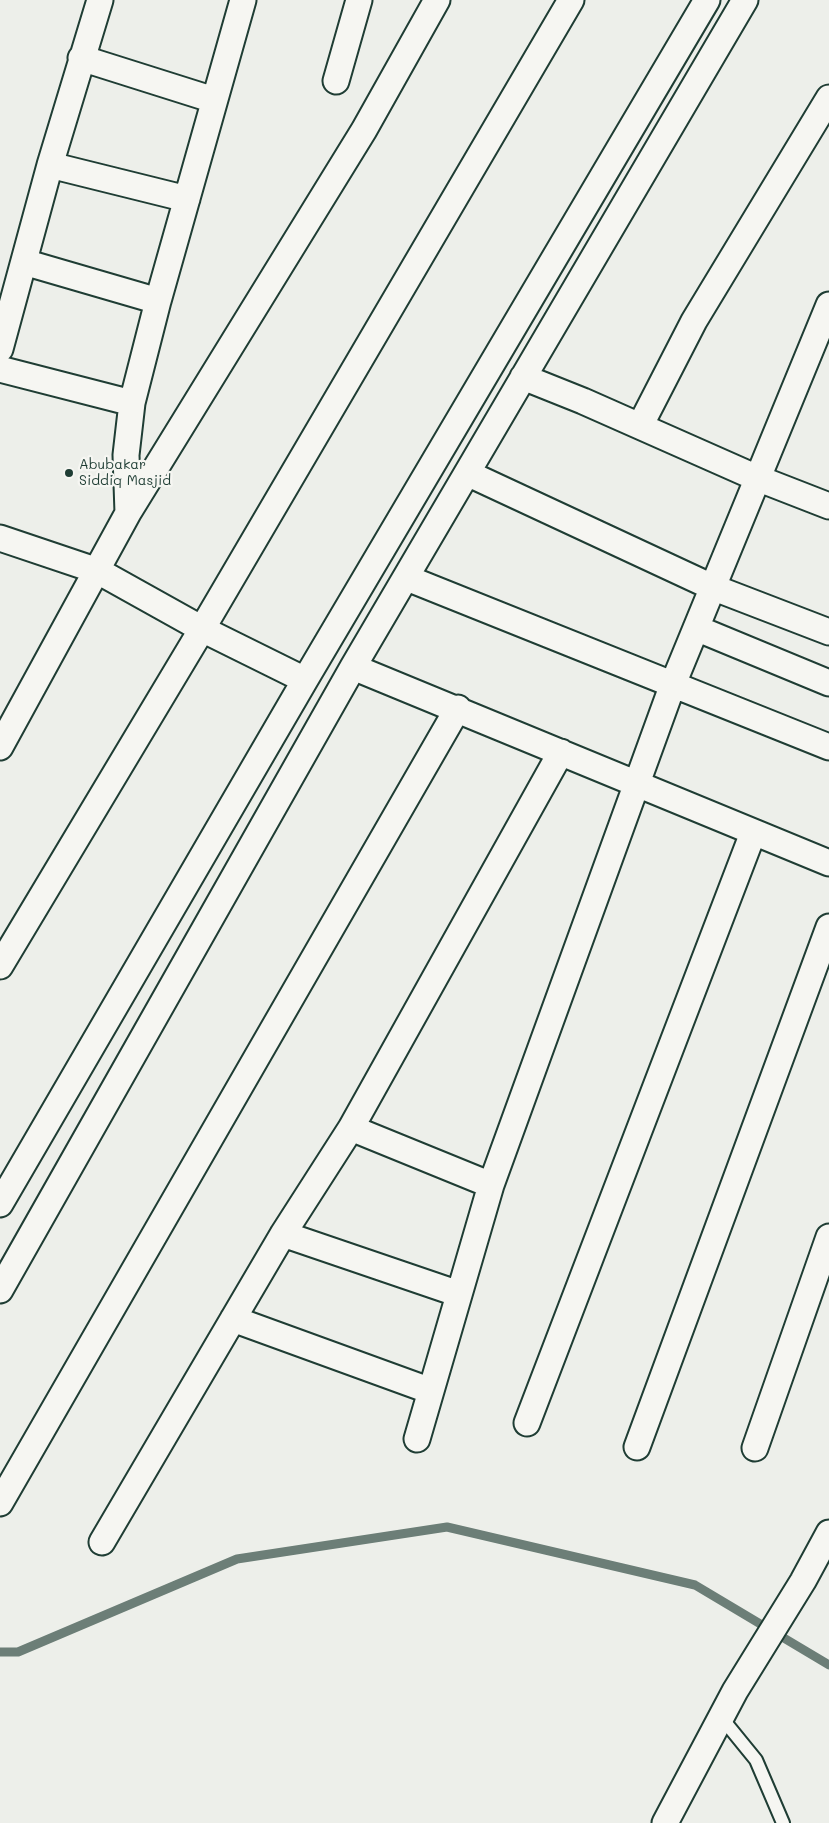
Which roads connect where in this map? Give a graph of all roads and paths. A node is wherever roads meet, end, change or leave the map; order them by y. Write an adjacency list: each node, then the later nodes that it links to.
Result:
1 (100, 0): 8 (street)
2 (242, 0): 11 (street)
3 (359, 0): 9 (street)
4 (437, 0): 25 (street)
5 (570, 0): 31 (street)
6 (707, 0): 34 (street)
7 (745, 0): 19 (street)
8 (81, 58): 11 (street); 12 (street)
9 (336, 81)
10 (829, 98): 21 (street)
11 (214, 100): 13 (street)
12 (50, 165): 13 (street); 14 (street)
13 (187, 199): 15 (street)
14 (24, 262): 15 (street); 17 (street)
15 (158, 301): 20 (street)
16 (829, 305): 23 (street)
17 (0, 349)
18 (0, 369): 20 (street)
19 (523, 377): 21 (street); 22 (street)
20 (132, 402): 25 (street)
21 (640, 426): 23 (street)
22 (467, 473): 28 (street); 29 (street)
23 (757, 478): 24 (street); 29 (street)
24 (829, 506)
25 (128, 513): 27 (street)
26 (0, 538): 27 (street)
27 (98, 571): 31 (street); 38 (street)
28 (407, 578): 33 (street); 36 (street)
29 (712, 587): 30 (street); 32 (street)
30 (696, 628): 35 (street); 36 (street)
31 (202, 629): 34 (street); 45 (street)
32 (829, 632)
33 (353, 666): 37 (street); 51 (street)
34 (305, 680): 48 (street)
35 (829, 683)
36 (673, 684): 39 (street); 41 (street)
37 (458, 708): 40 (street); 59 (street)
38 (0, 747)
39 (829, 747)
40 (561, 752): 41 (street); 46 (street)
41 (638, 785): 42 (street); 47 (street)
42 (754, 833): 43 (street); 55 (street)
43 (829, 863)
44 (829, 927): 57 (street)
45 (0, 966)
46 (351, 1128): 47 (street); 49 (street)
47 (491, 1185): 52 (street)
48 (0, 1204)
49 (283, 1234): 52 (street); 53 (street)
50 (829, 1237): 58 (street)
51 (0, 1290)
52 (459, 1294): 54 (street)
53 (233, 1319): 54 (street); 61 (street)
54 (431, 1391): 56 (street)
55 (527, 1423)
56 (417, 1439)
57 (637, 1447)
58 (755, 1448)
59 (0, 1503)
60 (829, 1533): 62 (street)
61 (102, 1542)
62 (721, 1716): 63 (street); 64 (lane)
63 (665, 1823)
64 (783, 1823)

